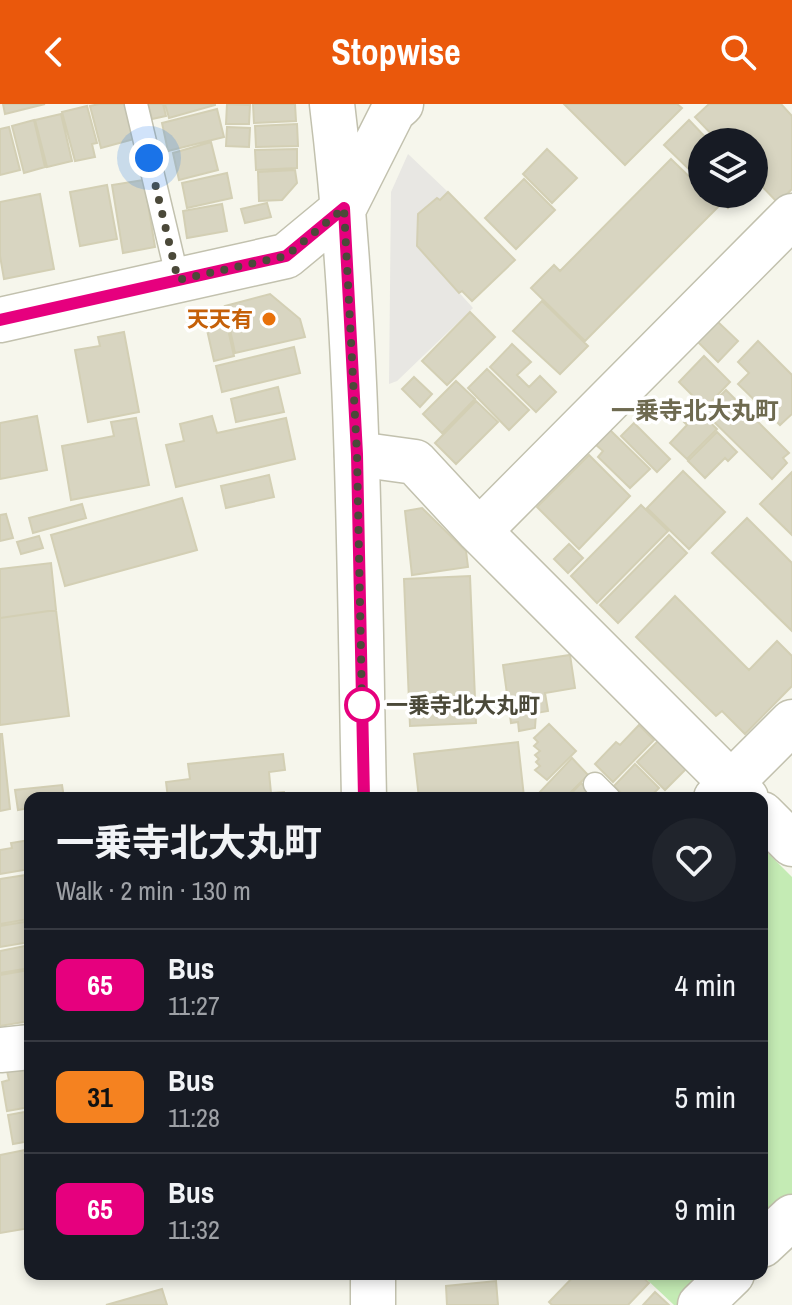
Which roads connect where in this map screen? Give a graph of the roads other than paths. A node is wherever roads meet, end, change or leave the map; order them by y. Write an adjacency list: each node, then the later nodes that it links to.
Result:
1 (136, 104): 6 (lane)
2 (332, 104): 4 (street)
3 (401, 104): 4 (street)
4 (344, 208): 6 (street); 8 (street)
5 (792, 216): 9 (street)
6 (178, 280): 7 (street)
7 (0, 320)
8 (357, 454): 9 (street); 11 (street)
9 (479, 531): 12 (street)
10 (792, 722): 13 (street)
11 (364, 792)
12 (730, 792)
13 (732, 792)
14 (768, 820): 15 (street)
15 (792, 844)
16 (24, 1048): 17 (street)
17 (0, 1050)
18 (792, 1217): 19 (street)
19 (768, 1239)
20 (373, 1280): 22 (street)
21 (726, 1280): 23 (street)
22 (373, 1305)
23 (700, 1305)

